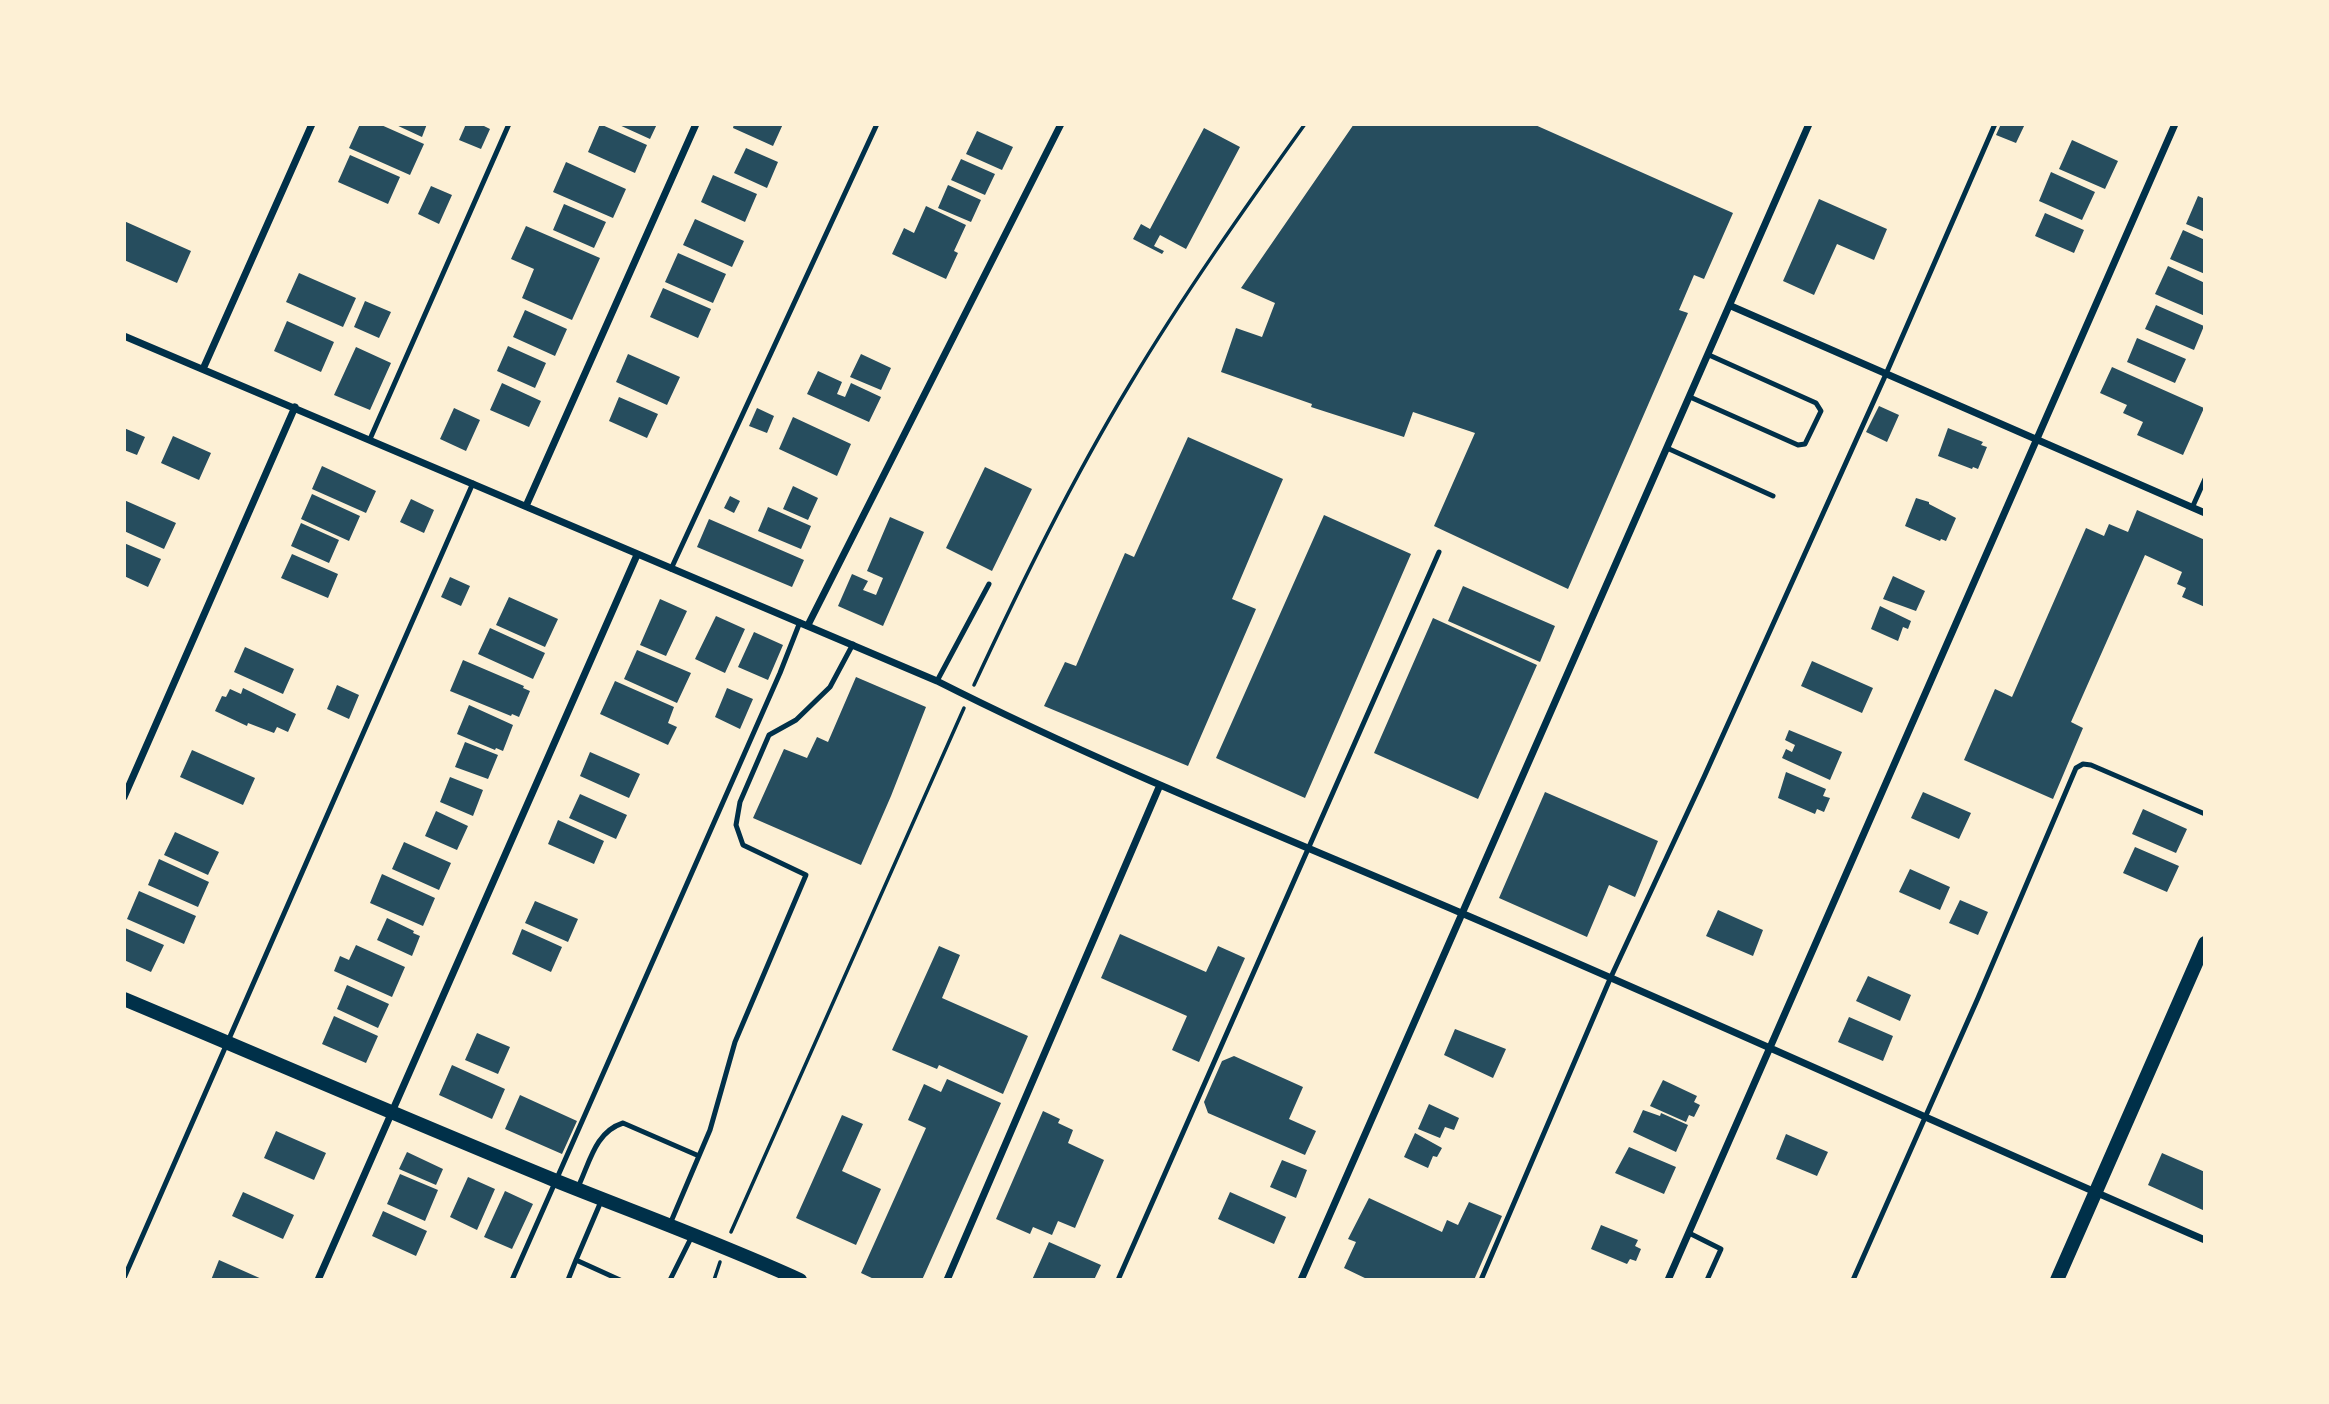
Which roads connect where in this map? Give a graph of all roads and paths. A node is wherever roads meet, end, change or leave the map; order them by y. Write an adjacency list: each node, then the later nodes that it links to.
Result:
1 (312, 124): 13 (street)
2 (509, 124): 17 (lane)
3 (696, 124): 23 (street)
4 (877, 124): 28 (lane)
5 (1061, 124): 30 (street)
6 (1305, 124): 33 (path)
7 (1809, 124): 10 (street)
8 (1995, 124): 14 (lane)
9 (2175, 124): 18 (street)
10 (1731, 306): 12 (street); 14 (street)
11 (124, 336): 13 (street)
12 (1709, 355): 15 (street); 15 (lane)
13 (203, 369): 16 (street)
14 (1886, 374): 18 (street); 41 (lane)
15 (1690, 397): 19 (street)
16 (295, 407): 17 (street); 36 (street)
17 (370, 439): 21 (street)
18 (2036, 440): 24 (street); 44 (street)
19 (1667, 448): 22 (lane); 39 (street)
20 (2205, 479): 24 (lane)
21 (473, 483): 23 (street); 43 (lane)
22 (1773, 496)
23 (526, 506): 27 (street)
24 (2192, 508): 25 (street)
25 (2205, 513)
26 (1439, 552): 38 (lane)
27 (637, 555): 28 (street); 45 (street)
28 (671, 569): 30 (street)
29 (989, 584): 32 (lane)
30 (804, 623): 31 (street); 48 (lane)
31 (853, 644): 32 (street); 47 (lane)
32 (937, 681): 35 (street)
33 (975, 684)
34 (963, 710): 53 (path)
35 (1160, 785): 38 (street); 67 (street)
36 (124, 797)
37 (2205, 814): 46 (lane)
38 (1307, 848): 39 (street); 68 (lane)
39 (1462, 913): 41 (street); 69 (street)
40 (2205, 943): 50 (main road)
41 (1610, 979): 44 (street); 70 (lane)
42 (124, 999): 43 (main road)
43 (227, 1042): 45 (main road); 59 (lane)
44 (1770, 1049): 46 (street); 55 (street)
45 (391, 1112): 48 (main road); 60 (street)
46 (1924, 1116): 50 (street); 73 (lane)
47 (699, 1156): 49 (lane); 52 (lane)
48 (556, 1180): 49 (main road); 61 (lane)
49 (577, 1189): 51 (main road)
50 (2096, 1192): 56 (street); 74 (main road)
51 (603, 1199): 52 (main road); 57 (lane)
52 (670, 1224): 54 (main road)
53 (731, 1232)
54 (693, 1233): 64 (lane); 66 (main road)
55 (1689, 1233): 71 (street); 72 (lane)
56 (2205, 1240)
57 (576, 1260): 62 (lane); 63 (lane)
58 (717, 1273): 65 (path)
59 (124, 1278)
60 (318, 1280)
61 (512, 1280)
62 (568, 1280)
63 (620, 1280)
64 (670, 1280)
65 (714, 1280)
66 (800, 1280)
67 (947, 1280)
68 (1118, 1280)
69 (1301, 1280)
70 (1481, 1280)
71 (1668, 1280)
72 (1707, 1280)
73 (1853, 1280)
74 (2057, 1280)

